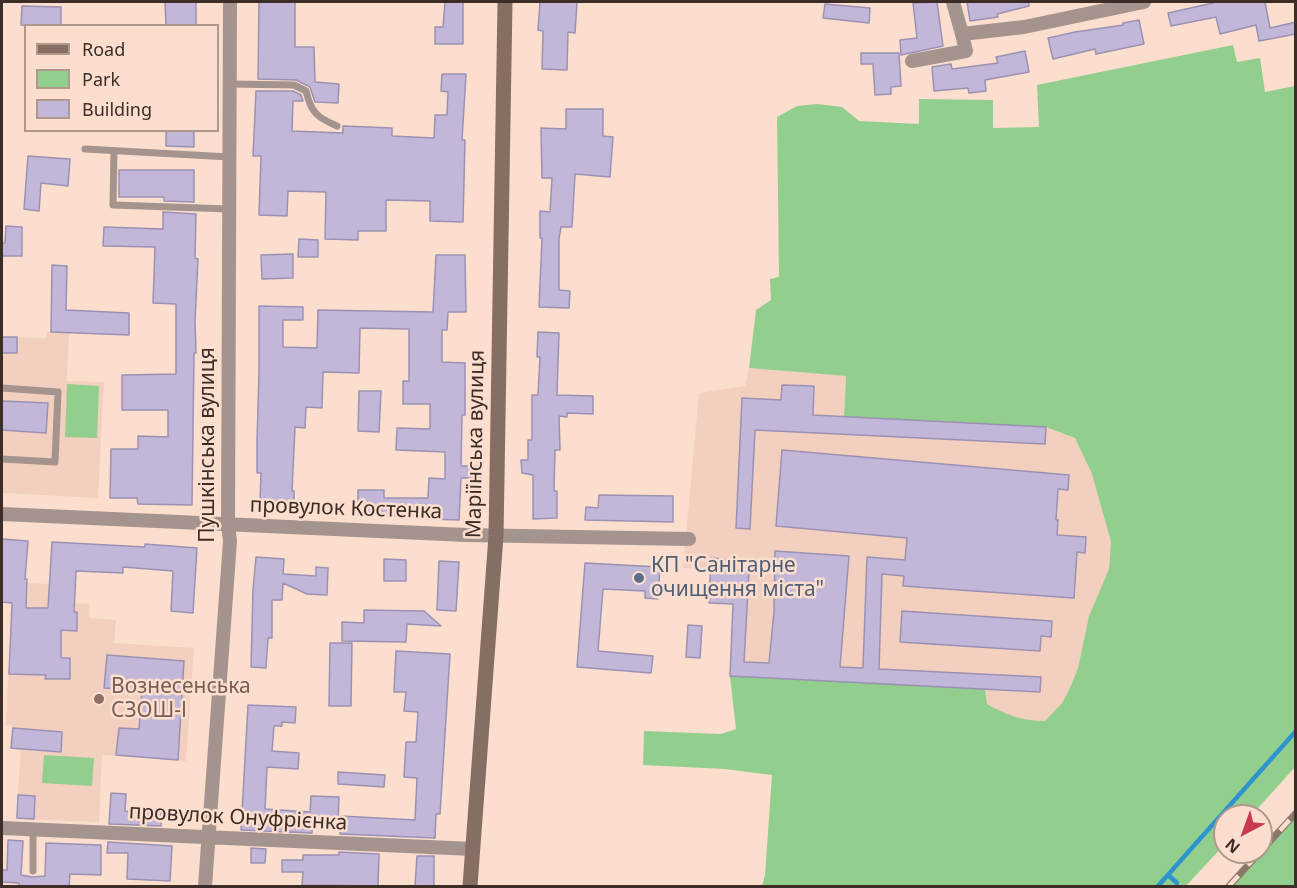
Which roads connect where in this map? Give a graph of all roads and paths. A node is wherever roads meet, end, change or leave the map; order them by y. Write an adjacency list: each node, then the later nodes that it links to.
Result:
1 (230, 2): 7 (street, Пушкінська вулиця)
2 (505, 2): 17 (main road, Маріїнська вулиця)
3 (953, 2): 5 (street)
4 (1143, 2): 5 (street)
5 (962, 34): 6 (street)
6 (912, 61)
7 (230, 84): 8 (lane); 11 (street, Пушкінська вулиця)
8 (337, 126)
9 (85, 149): 10 (lane)
10 (114, 151): 11 (lane); 12 (lane)
11 (230, 157): 12 (street, Пушкінська вулиця)
12 (229, 209): 16 (street, Пушкінська вулиця)
13 (2, 388): 14 (lane)
14 (2, 459)
15 (2, 514): 16 (street, провулок Костенка)
16 (228, 525): 17 (street, провулок Костенка); 21 (street, Пушкінська вулиця)
17 (496, 536): 18 (street, провулок Костенка); 22 (main road, Маріїнська вулиця)
18 (689, 539)
19 (2, 828): 20 (street, провулок Онуфрієнка)
20 (33, 830): 21 (street, провулок Онуфрієнка); 23 (lane)
21 (208, 838): 22 (street, провулок Онуфрієнка); 24 (street, Пушкінська вулиця)
22 (473, 849): 25 (main road, Маріїнська вулиця)
23 (33, 871)
24 (205, 886)
25 (470, 886)

